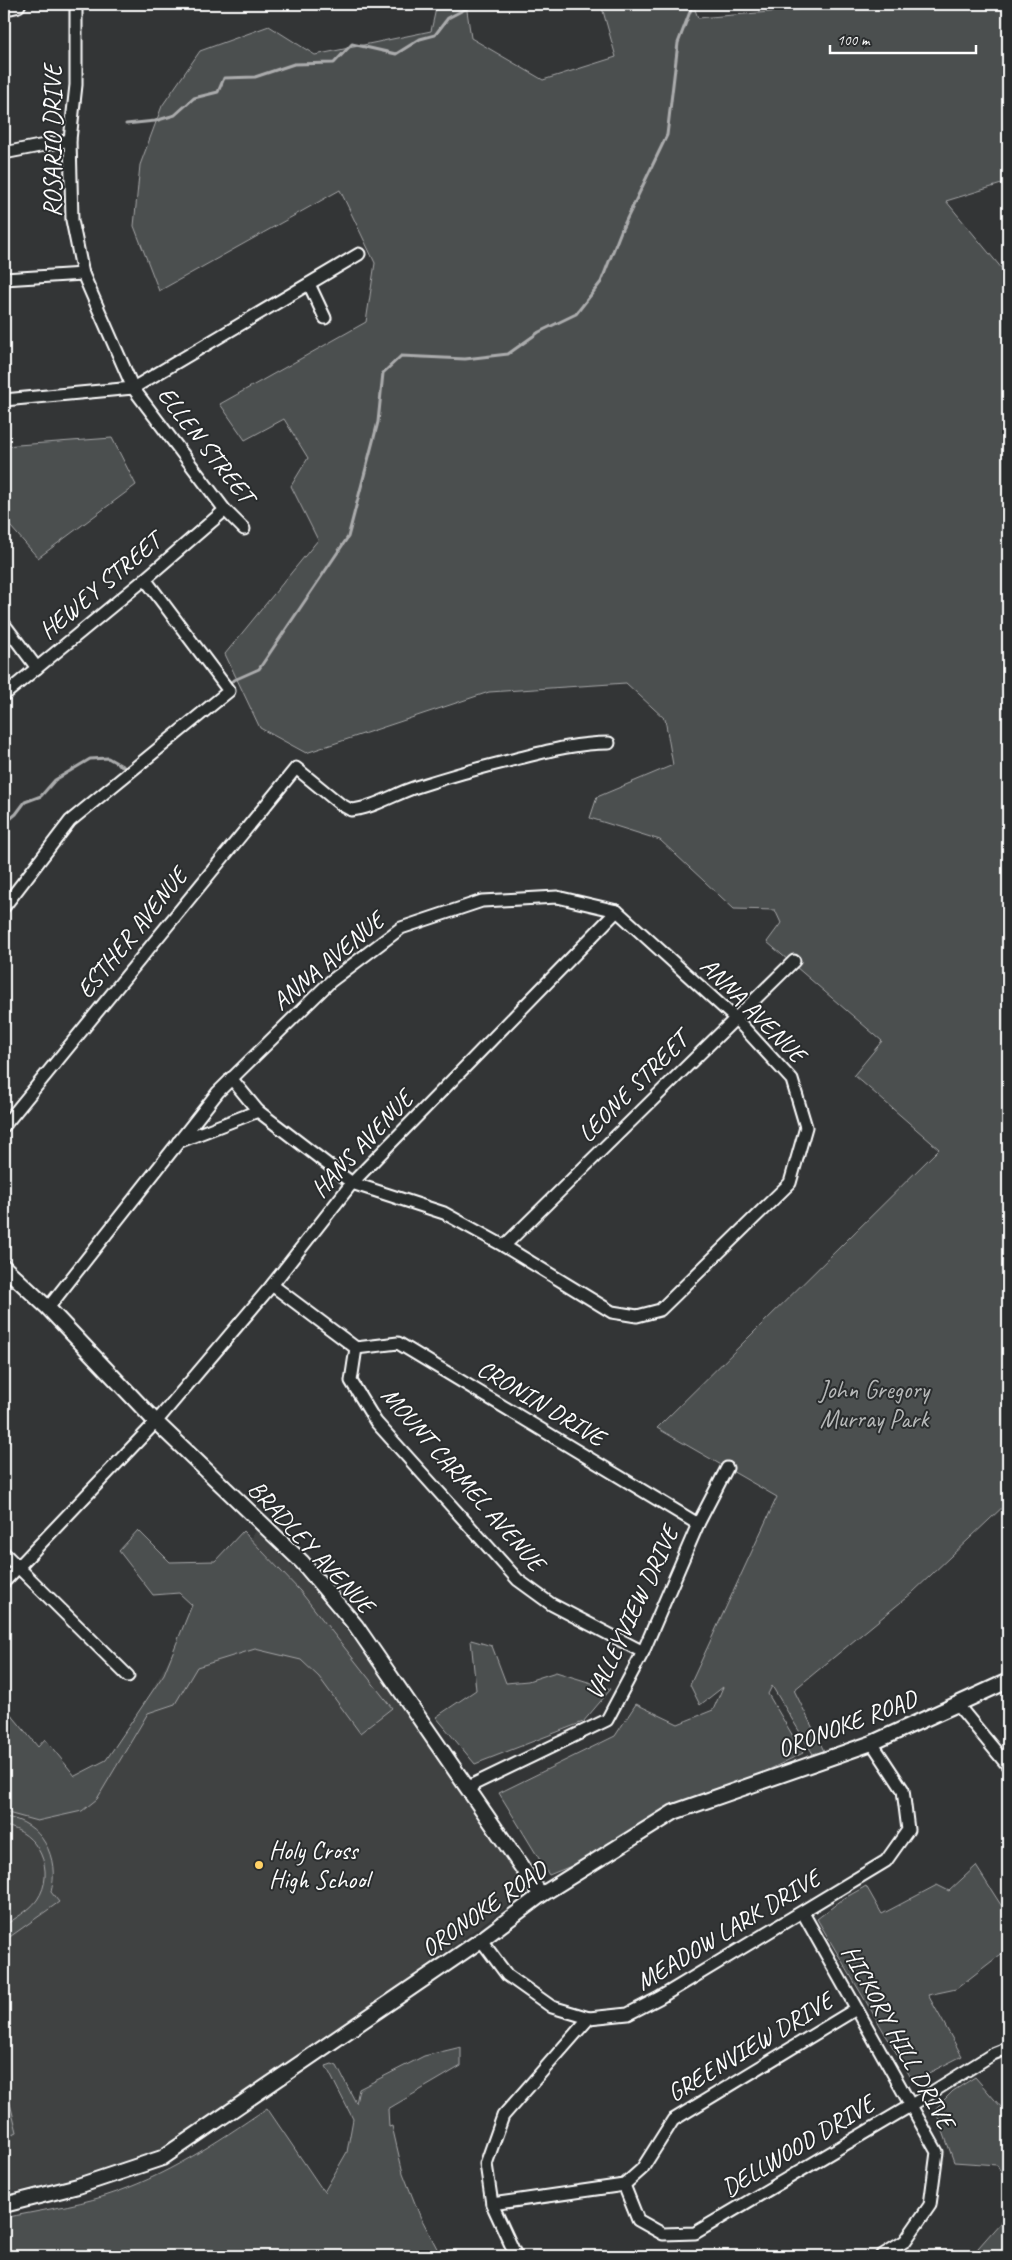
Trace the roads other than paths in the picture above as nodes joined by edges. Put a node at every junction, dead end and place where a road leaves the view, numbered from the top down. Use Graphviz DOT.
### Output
graph roads {
  1 [pos="17,4"];
  2 [pos="76,4"];
  3 [pos="4,7"];
  4 [pos="70,140"];
  5 [pos="4,153"];
  6 [pos="359,254"];
  7 [pos="83,274"];
  8 [pos="4,280"];
  9 [pos="309,284"];
  10 [pos="325,318"];
  11 [pos="133,388"];
  12 [pos="4,400"];
  13 [pos="225,510"];
  14 [pos="244,528"];
  15 [pos="145,579"];
  16 [pos="4,624"];
  17 [pos="37,668"];
  18 [pos="4,695"];
  19 [pos="609,743"];
  20 [pos="4,907"];
  21 [pos="617,911"];
  22 [pos="794,961"];
  23 [pos="736,1019"];
  24 [pos="231,1078"];
  25 [pos="258,1111"];
  26 [pos="4,1126"];
  27 [pos="178,1142"];
  28 [pos="352,1183"];
  29 [pos="504,1246"];
  30 [pos="4,1267"];
  31 [pos="272,1285"];
  32 [pos="48,1308"];
  33 [pos="356,1348"];
  34 [pos="156,1422"];
  35 [pos="727,1468"];
  36 [pos="698,1524"];
  37 [pos="4,1553"];
  38 [pos="19,1567"];
  39 [pos="4,1582"];
  40 [pos="642,1652"];
  41 [pos="128,1676"];
  42 [pos="1008,1681"];
  43 [pos="957,1704"];
  44 [pos="872,1743"];
  45 [pos="1008,1766"];
  46 [pos="468,1787"];
  47 [pos="541,1895"];
  48 [pos="803,1913"];
  49 [pos="480,1940"];
  50 [pos="856,2009"];
  51 [pos="590,2018"];
  52 [pos="1008,2048"];
  53 [pos="910,2106"];
  54 [pos="624,2185"];
  55 [pos="492,2204"];
  56 [pos="4,2205"];
  57 [pos="516,2256"];
  58 [pos="881,2256"];
  1 -- 3 [label="main road"];
  2 -- 4 [label="street, ROSARIO DRIVE"];
  4 -- 5 [label="street"];
  4 -- 7 [label="street, ROSARIO DRIVE"];
  6 -- 9 [label="street"];
  7 -- 8 [label="street"];
  7 -- 11 [label="street, ROSARIO DRIVE"];
  9 -- 10 [label="street"];
  9 -- 11 [label="street"];
  11 -- 12 [label="street"];
  11 -- 13 [label="street, ELLEN STREET"];
  13 -- 14 [label="street, ELLEN STREET"];
  13 -- 15 [label="street, HEWEY STREET"];
  15 -- 17 [label="street, HEWEY STREET"];
  15 -- 20 [label="street"];
  16 -- 17 [label="street"];
  17 -- 18 [label="street, HEWEY STREET"];
  19 -- 26 [label="street, ESTHER AVENUE"];
  21 -- 23 [label="street, ANNA AVENUE"];
  21 -- 24 [label="street, ANNA AVENUE"];
  21 -- 28 [label="street, HANS AVENUE"];
  22 -- 23 [label="street, LEONE STREET"];
  23 -- 29 [label="street, LEONE STREET"];
  23 -- 29 [label="street, ANNA AVENUE"];
  24 -- 25 [label="street, ANNA AVENUE"];
  24 -- 27 [label="street, ANNA AVENUE"];
  25 -- 27 [label="street"];
  25 -- 28 [label="street, ANNA AVENUE"];
  27 -- 32 [label="street, ANNA AVENUE"];
  28 -- 29 [label="street, ANNA AVENUE"];
  28 -- 31 [label="street, HANS AVENUE"];
  30 -- 32 [label="street, BRADLEY AVENUE"];
  31 -- 33 [label="street"];
  31 -- 34 [label="street, HANS AVENUE"];
  32 -- 34 [label="street, BRADLEY AVENUE"];
  33 -- 36 [label="street, CRONIN DRIVE"];
  33 -- 40 [label="street, MOUNT CARMEL AVENUE"];
  34 -- 38 [label="street, HANS AVENUE"];
  34 -- 46 [label="street, BRADLEY AVENUE"];
  35 -- 36 [label="street, VALLEYVIEW DRIVE"];
  36 -- 40 [label="street, VALLEYVIEW DRIVE"];
  37 -- 38 [label="street"];
  38 -- 39 [label="street, HANS AVENUE"];
  38 -- 41 [label="street"];
  40 -- 46 [label="street, VALLEYVIEW DRIVE"];
  42 -- 43 [label="street, ORONOKE ROAD"];
  43 -- 44 [label="street, ORONOKE ROAD"];
  43 -- 45 [label="street"];
  44 -- 47 [label="street, ORONOKE ROAD"];
  44 -- 48 [label="street, MEADOW LARK DRIVE"];
  46 -- 47 [label="street, BRADLEY AVENUE"];
  47 -- 49 [label="street, ORONOKE ROAD"];
  48 -- 50 [label="street, HICKORY HILL DRIVE"];
  48 -- 51 [label="street, MEADOW LARK DRIVE"];
  49 -- 51 [label="street, MEADOW LARK DRIVE"];
  49 -- 56 [label="street, ORONOKE ROAD"];
  50 -- 53 [label="street, HICKORY HILL DRIVE"];
  50 -- 54 [label="street, GREENVIEW DRIVE"];
  51 -- 55 [label="street"];
  52 -- 53 [label="street, DELLWOOD DRIVE"];
  53 -- 54 [label="street, DELLWOOD DRIVE"];
  53 -- 58 [label="street, HICKORY HILL DRIVE"];
  54 -- 55 [label="street"];
  55 -- 57 [label="street"];
}
